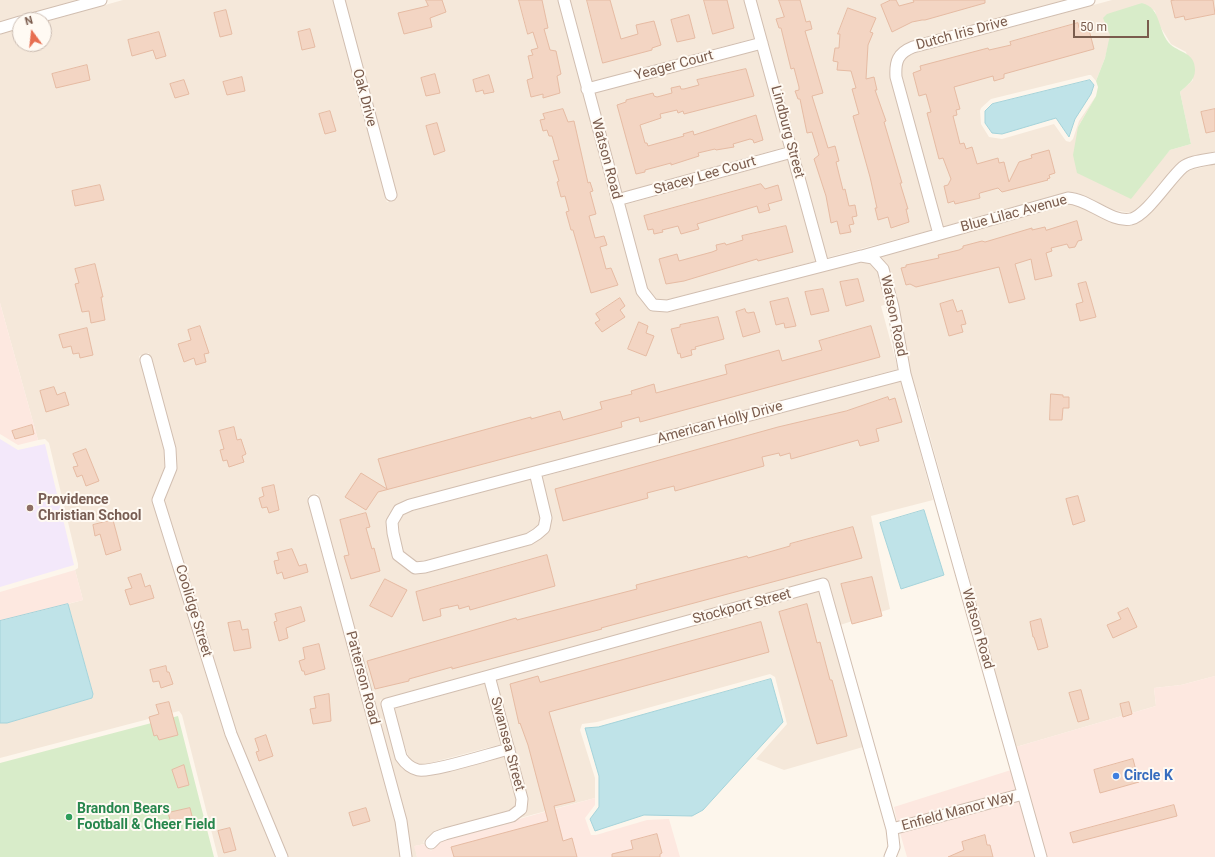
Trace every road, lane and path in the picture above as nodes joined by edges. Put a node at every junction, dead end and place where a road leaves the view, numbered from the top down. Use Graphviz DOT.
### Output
graph roads {
  1 [pos="101,0"];
  2 [pos="339,0"];
  3 [pos="564,0"];
  4 [pos="750,0"];
  5 [pos="1089,0"];
  6 [pos="52,13"];
  7 [pos="12,24"];
  8 [pos="0,28"];
  9 [pos="762,42"];
  10 [pos="587,89"];
  11 [pos="792,152"];
  12 [pos="1215,158"];
  13 [pos="391,195"];
  14 [pos="617,200"];
  15 [pos="938,234"];
  16 [pos="861,256"];
  17 [pos="823,265"];
  18 [pos="146,360"];
  19 [pos="905,374"];
  20 [pos="535,472"];
  21 [pos="314,501"];
  22 [pos="489,676"];
  23 [pos="509,749"];
  24 [pos="1023,794"];
  25 [pos="892,830"];
  26 [pos="431,843"];
  27 [pos="282,857"];
  28 [pos="406,857"];
  29 [pos="890,857"];
  30 [pos="1041,857"];
  1 -- 6 [label="street"];
  2 -- 13 [label="street, Oak Drive"];
  3 -- 10 [label="street, Watson Road"];
  4 -- 9 [label="street, Lindburg Street"];
  5 -- 15 [label="street, Dutch Iris Drive"];
  7 -- 8 [label="street"];
  9 -- 10 [label="street, Yeager Court"];
  9 -- 11 [label="street, Lindburg Street"];
  10 -- 14 [label="street, Watson Road"];
  11 -- 14 [label="street, Stacey Lee Court"];
  11 -- 17 [label="street, Lindburg Street"];
  12 -- 15 [label="street, Blue Lilac Avenue"];
  14 -- 17 [label="street, Watson Road"];
  15 -- 16 [label="street, Blue Lilac Avenue"];
  16 -- 17 [label="street, Watson Road"];
  16 -- 19 [label="street, Watson Road"];
  18 -- 27 [label="street, Coolidge Street"];
  19 -- 20 [label="street, American Holly Drive"];
  19 -- 24 [label="street, Watson Road"];
  20 -- 20 [label="street, American Holly Drive"];
  21 -- 28 [label="street, Patterson Road"];
  22 -- 23 [label="street, Swansea Street"];
  22 -- 23 [label="street, Stockport Street"];
  22 -- 25 [label="street, Stockport Street"];
  23 -- 26 [label="street, Swansea Street"];
  24 -- 25 [label="street, Enfield Manor Way"];
  24 -- 30 [label="street, Watson Road"];
  25 -- 29 [label="street, Stockport Street"];
}
